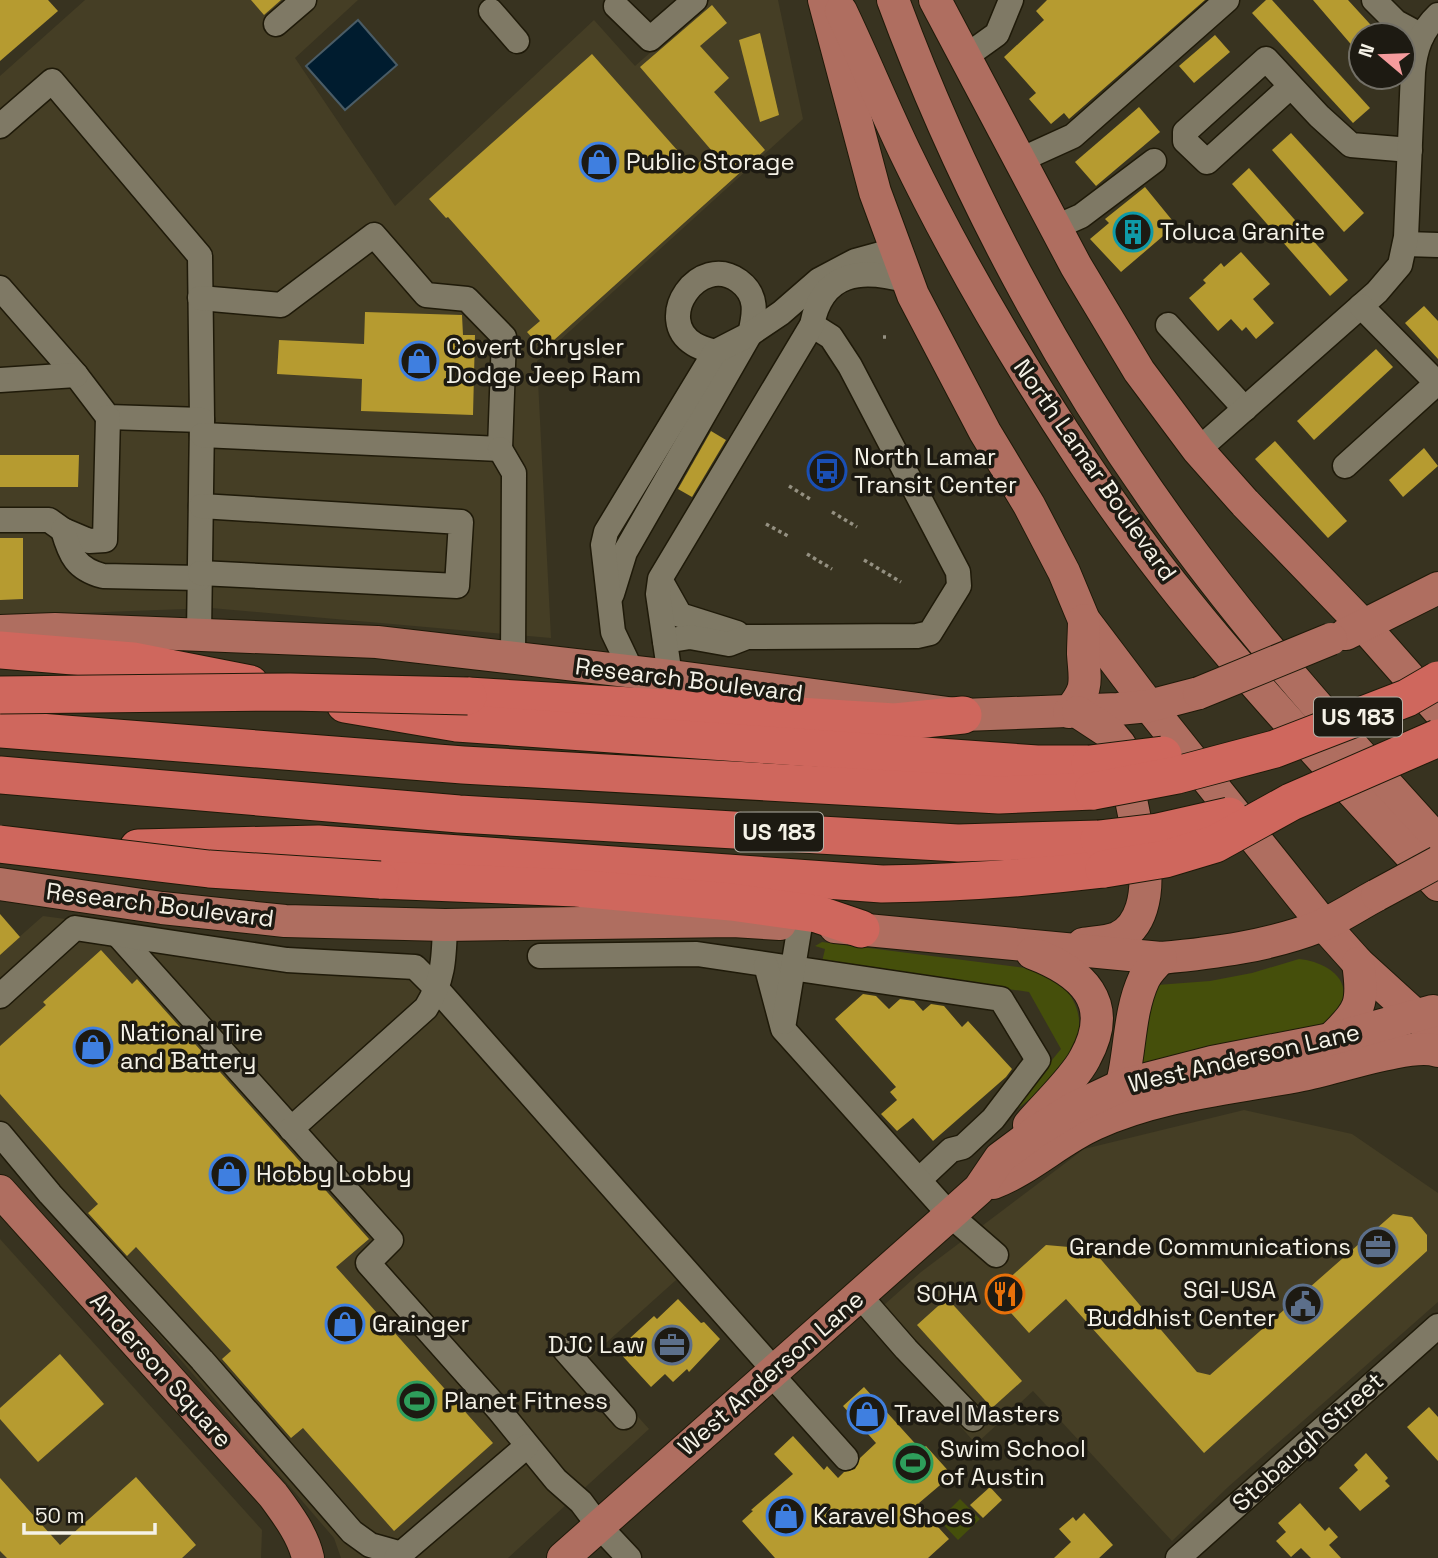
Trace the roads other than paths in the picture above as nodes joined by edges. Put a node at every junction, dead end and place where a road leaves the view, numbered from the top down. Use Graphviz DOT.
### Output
graph roads {
  1 [pos="304,0"];
  2 [pos="695,0"];
  3 [pos="824,0"];
  4 [pos="836,0"];
  5 [pos="893,0"];
  6 [pos="935,0"];
  7 [pos="1011,0"];
  8 [pos="1227,0"];
  9 [pos="1374,0"];
  10 [pos="492,4"];
  11 [pos="616,6"];
  12 [pos="1438,15"];
  13 [pos="276,24"];
  14 [pos="1422,36"];
  15 [pos="517,41"];
  16 [pos="965,57"];
  17 [pos="1291,86"];
  18 [pos="0,125"];
  19 [pos="1410,150"];
  20 [pos="1020,160"];
  21 [pos="1154,161"];
  22 [pos="1056,228"];
  23 [pos="1405,244"];
  24 [pos="1438,245"];
  25 [pos="895,250"];
  26 [pos="908,281"];
  27 [pos="0,288"];
  28 [pos="200,298"];
  29 [pos="1361,306"];
  30 [pos="812,325"];
  31 [pos="1168,325"];
  32 [pos="750,334"];
  33 [pos="715,352"];
  34 [pos="76,375"];
  35 [pos="0,380"];
  36 [pos="1245,409"];
  37 [pos="108,417"];
  38 [pos="202,428"];
  39 [pos="500,449"];
  40 [pos="1198,450"];
  41 [pos="1345,466"];
  42 [pos="201,506"];
  43 [pos="0,520"];
  44 [pos="63,530"];
  45 [pos="200,576"];
  46 [pos="660,579"];
  47 [pos="1438,588"];
  48 [pos="610,601"];
  49 [pos="1084,620"];
  50 [pos="1364,626"];
  51 [pos="0,631"];
  52 [pos="199,635"];
  53 [pos="747,638"];
  54 [pos="665,641"];
  55 [pos="0,650"];
  56 [pos="513,658"];
  57 [pos="632,671"];
  58 [pos="670,676"];
  59 [pos="1438,680"];
  60 [pos="0,695"];
  61 [pos="1149,706"];
  62 [pos="1438,710"];
  63 [pos="1074,712"];
  64 [pos="962,715"];
  65 [pos="0,729"];
  66 [pos="1438,738"];
  67 [pos="0,775"];
  68 [pos="1091,777"];
  69 [pos="1438,841"];
  70 [pos="0,844"];
  71 [pos="0,850"];
  72 [pos="1101,854"];
  73 [pos="1438,862"];
  74 [pos="0,884"];
  75 [pos="1438,885"];
  76 [pos="285,921"];
  77 [pos="1323,924"];
  78 [pos="445,925"];
  79 [pos="800,925"];
  80 [pos="861,929"];
  81 [pos="118,935"];
  82 [pos="1008,944"];
  83 [pos="1062,948"];
  84 [pos="540,956"];
  85 [pos="1161,958"];
  86 [pos="286,960"];
  87 [pos="1358,962"];
  88 [pos="766,965"];
  89 [pos="794,967"];
  90 [pos="437,989"];
  91 [pos="0,996"];
  92 [pos="1431,1020"];
  93 [pos="783,1030"];
  94 [pos="1331,1039"];
  95 [pos="1438,1051"];
  96 [pos="1123,1085"];
  97 [pos="1096,1123"];
  98 [pos="291,1129"];
  99 [pos="0,1134"];
  100 [pos="1000,1158"];
  101 [pos="919,1181"];
  102 [pos="979,1189"];
  103 [pos="0,1191"];
  104 [pos="950,1215"];
  105 [pos="996,1255"];
  106 [pos="859,1295"];
  107 [pos="1438,1326"];
  108 [pos="565,1350"];
  109 [pos="773,1373"];
  110 [pos="226,1387"];
  111 [pos="199,1412"];
  112 [pos="624,1417"];
  113 [pos="972,1419"];
  114 [pos="527,1446"];
  115 [pos="846,1458"];
  116 [pos="599,1525"];
  117 [pos="399,1556"];
  118 [pos="307,1558"];
  119 [pos="563,1558"];
  120 [pos="629,1558"];
  121 [pos="1178,1558"];
  1 -- 13 [label="street"];
  2 -- 11 [label="street"];
  3 -- 25 [label="main road"];
  4 -- 75 [label="main road, North Lamar Boulevard"];
  5 -- 69 [label="main road, North Lamar Boulevard"];
  6 -- 16 [label="main road"];
  7 -- 16 [label="street"];
  8 -- 20 [label="street"];
  9 -- 14 [label="street"];
  10 -- 15 [label="street"];
  12 -- 14 [label="street"];
  14 -- 19 [label="street"];
  16 -- 20 [label="main road"];
  17 -- 19 [label="street"];
  18 -- 28 [label="street"];
  19 -- 23 [label="street"];
  20 -- 22 [label="main road"];
  21 -- 22 [label="street"];
  22 -- 40 [label="main road"];
  23 -- 24 [label="street"];
  23 -- 29 [label="street"];
  25 -- 26 [label="main road"];
  25 -- 32 [label="street"];
  26 -- 30 [label="street"];
  26 -- 49 [label="main road"];
  27 -- 34 [label="street"];
  28 -- 38 [label="street"];
  28 -- 39 [label="street"];
  29 -- 36 [label="street"];
  29 -- 41 [label="street"];
  30 -- 46 [label="street"];
  30 -- 53 [label="street"];
  31 -- 36 [label="street"];
  32 -- 33 [label="street"];
  32 -- 33 [label="street"];
  32 -- 48 [label="street"];
  33 -- 48 [label="street"];
  34 -- 35 [label="street"];
  34 -- 37 [label="street"];
  36 -- 40 [label="street"];
  37 -- 38 [label="street"];
  37 -- 44 [label="street"];
  38 -- 39 [label="street"];
  38 -- 42 [label="street"];
  39 -- 56 [label="street"];
  40 -- 50 [label="main road"];
  42 -- 45 [label="street"];
  42 -- 45 [label="street"];
  43 -- 44 [label="street"];
  44 -- 45 [label="street"];
  45 -- 52 [label="street"];
  46 -- 53 [label="street"];
  46 -- 54 [label="street"];
  47 -- 50 [label="main road"];
  48 -- 57 [label="street"];
  49 -- 61 [label="main road"];
  49 -- 63 [label="main road"];
  50 -- 61 [label="main road, Research Boulevard, bridge"];
  50 -- 62 [label="main road"];
  51 -- 52 [label="main road, Research Boulevard"];
  52 -- 56 [label="main road, Research Boulevard"];
  53 -- 54 [label="street"];
  54 -- 58 [label="street"];
  55 -- 68 [label="highway"];
  56 -- 57 [label="main road, Research Boulevard"];
  57 -- 58 [label="main road, Research Boulevard"];
  58 -- 64 [label="main road, Research Boulevard"];
  59 -- 68 [label="highway, US 183, bridge"];
  60 -- 64 [label="highway, bridge"];
  61 -- 63 [label="main road, Research Boulevard"];
  61 -- 77 [label="main road"];
  63 -- 64 [label="main road, Research Boulevard"];
  63 -- 83 [label="main road"];
  65 -- 68 [label="highway, US 183"];
  66 -- 72 [label="highway, US 183, bridge"];
  67 -- 72 [label="highway, US 183"];
  70 -- 80 [label="highway, bridge"];
  71 -- 72 [label="highway"];
  73 -- 77 [label="main road, bridge"];
  74 -- 76 [label="main road, Research Boulevard"];
  76 -- 78 [label="main road, Research Boulevard"];
  76 -- 86 [label="street"];
  77 -- 85 [label="main road, Research Boulevard"];
  77 -- 87 [label="main road"];
  78 -- 79 [label="main road, Research Boulevard"];
  78 -- 90 [label="street"];
  79 -- 80 [label="main road, Research Boulevard"];
  79 -- 89 [label="street"];
  80 -- 82 [label="main road, Research Boulevard"];
  81 -- 86 [label="street"];
  81 -- 91 [label="street"];
  81 -- 98 [label="street"];
  82 -- 83 [label="main road, Research Boulevard"];
  82 -- 100 [label="main road"];
  83 -- 85 [label="main road, Research Boulevard"];
  84 -- 88 [label="street"];
  85 -- 96 [label="main road"];
  86 -- 90 [label="street"];
  87 -- 92 [label="main road"];
  87 -- 94 [label="main road"];
  88 -- 89 [label="street"];
  88 -- 93 [label="street"];
  89 -- 93 [label="street"];
  89 -- 101 [label="street"];
  90 -- 98 [label="street"];
  90 -- 109 [label="street"];
  92 -- 94 [label="main road, West Anderson Lane"];
  93 -- 101 [label="street"];
  94 -- 96 [label="main road, West Anderson Lane"];
  95 -- 97 [label="main road"];
  96 -- 97 [label="main road"];
  96 -- 100 [label="main road, West Anderson Lane"];
  97 -- 102 [label="main road, West Anderson Lane"];
  98 -- 114 [label="street"];
  99 -- 110 [label="street"];
  100 -- 102 [label="main road, West Anderson Lane"];
  101 -- 104 [label="street"];
  102 -- 104 [label="main road, West Anderson Lane"];
  103 -- 111 [label="main road, Anderson Square"];
  104 -- 105 [label="street"];
  104 -- 106 [label="main road, West Anderson Lane"];
  106 -- 109 [label="main road, West Anderson Lane"];
  106 -- 113 [label="street"];
  107 -- 121 [label="street, Stobaugh Street"];
  108 -- 112 [label="street"];
  109 -- 115 [label="street"];
  109 -- 116 [label="main road, West Anderson Lane"];
  110 -- 111 [label="street"];
  110 -- 117 [label="street"];
  111 -- 118 [label="main road, Anderson Square"];
  114 -- 116 [label="street"];
  114 -- 117 [label="street"];
  116 -- 119 [label="main road, West Anderson Lane"];
  116 -- 120 [label="street"];
}
